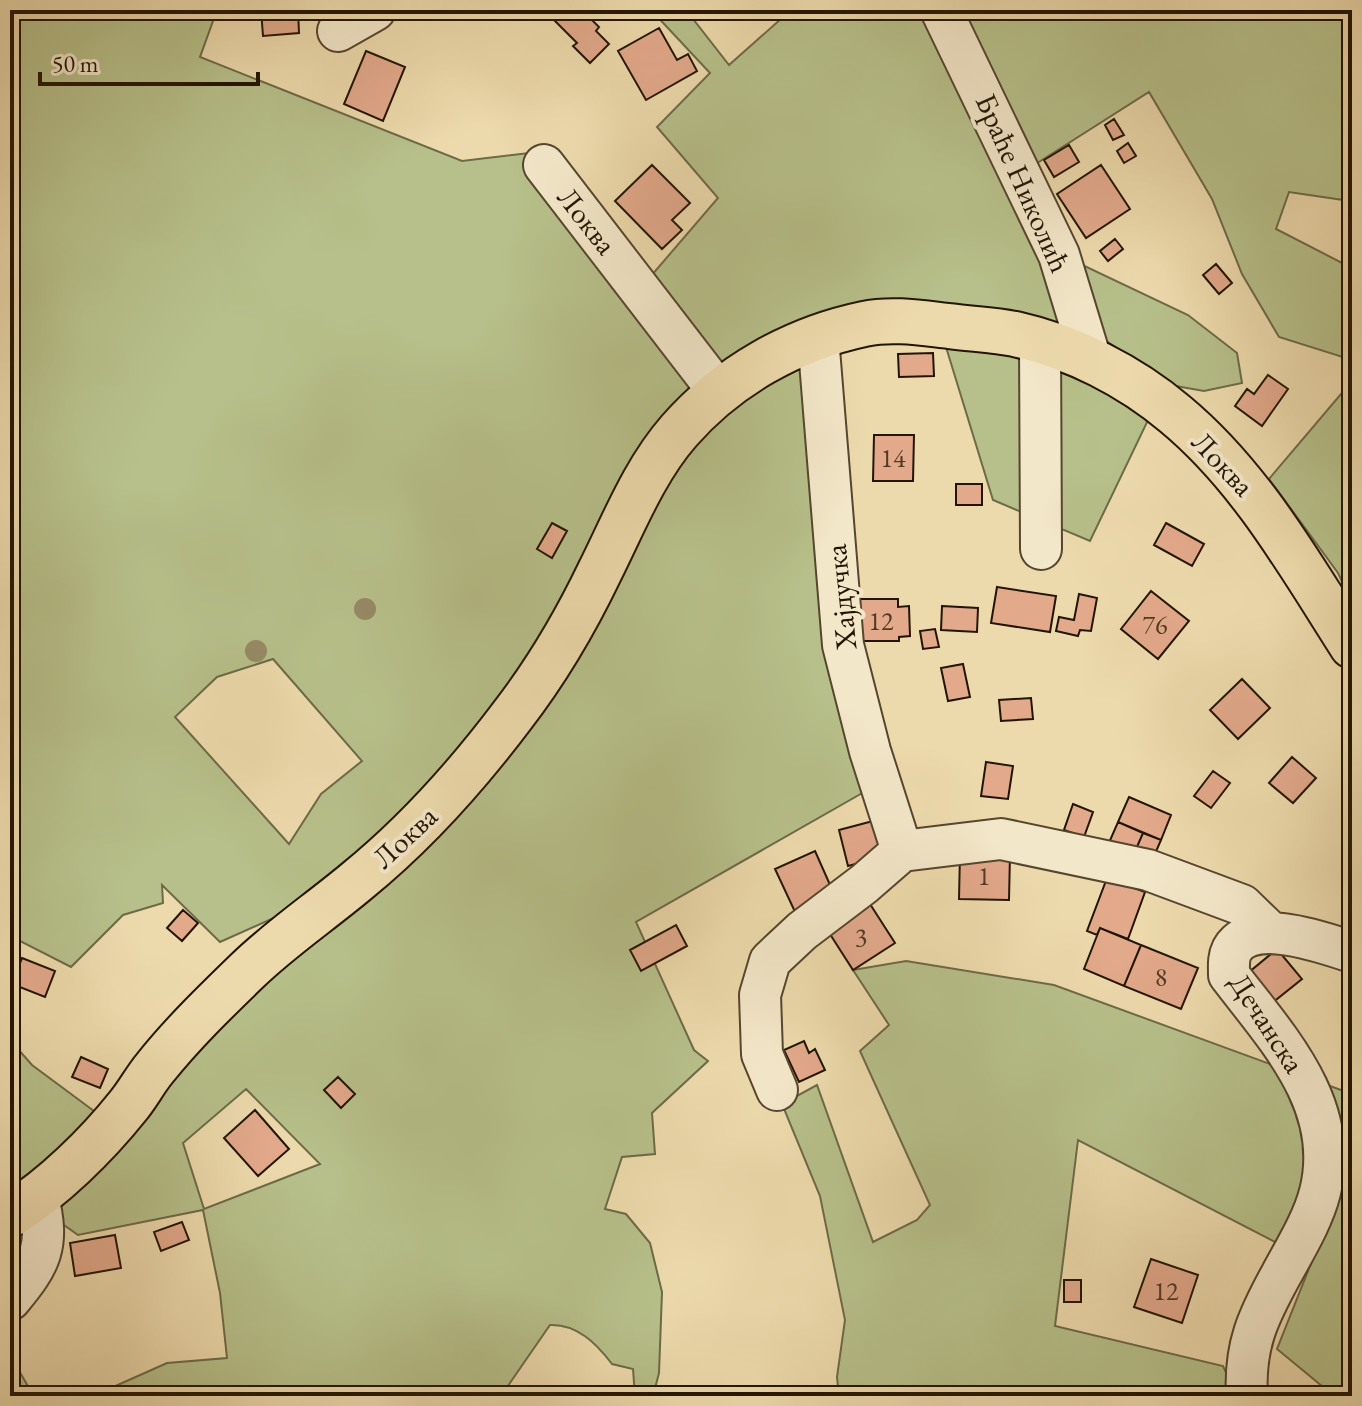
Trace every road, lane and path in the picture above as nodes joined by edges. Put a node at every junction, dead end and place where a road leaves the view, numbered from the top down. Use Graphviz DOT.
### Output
graph roads {
  1 [pos="375,10"];
  2 [pos="941,10"];
  3 [pos="338,31"];
  4 [pos="544,165"];
  5 [pos="818,337"];
  6 [pos="1040,342"];
  7 [pos="1091,360"];
  8 [pos="718,391"];
  9 [pos="1041,549"];
  10 [pos="1352,646"];
  11 [pos="902,851"];
  12 [pos="1271,933"];
  13 [pos="1352,952"];
  14 [pos="777,1090"];
  15 [pos="24,1206"];
  16 [pos="10,1300"];
  17 [pos="1247,1396"];
  1 -- 3 [label="street"];
  2 -- 7 [label="street, Браће Николић"];
  4 -- 8 [label="street, Локва"];
  5 -- 6 [label="main road, Локва"];
  5 -- 8 [label="main road, Локва"];
  5 -- 11 [label="street, Хајдучка"];
  6 -- 7 [label="main road, Локва"];
  6 -- 9 [label="street"];
  7 -- 10 [label="main road, Локва"];
  8 -- 15 [label="main road, Локва"];
  11 -- 12 [label="street"];
  11 -- 14 [label="street"];
  12 -- 13 [label="street, Дечанска"];
  12 -- 17 [label="street, Дечанска"];
  15 -- 16 [label="street"];
}
